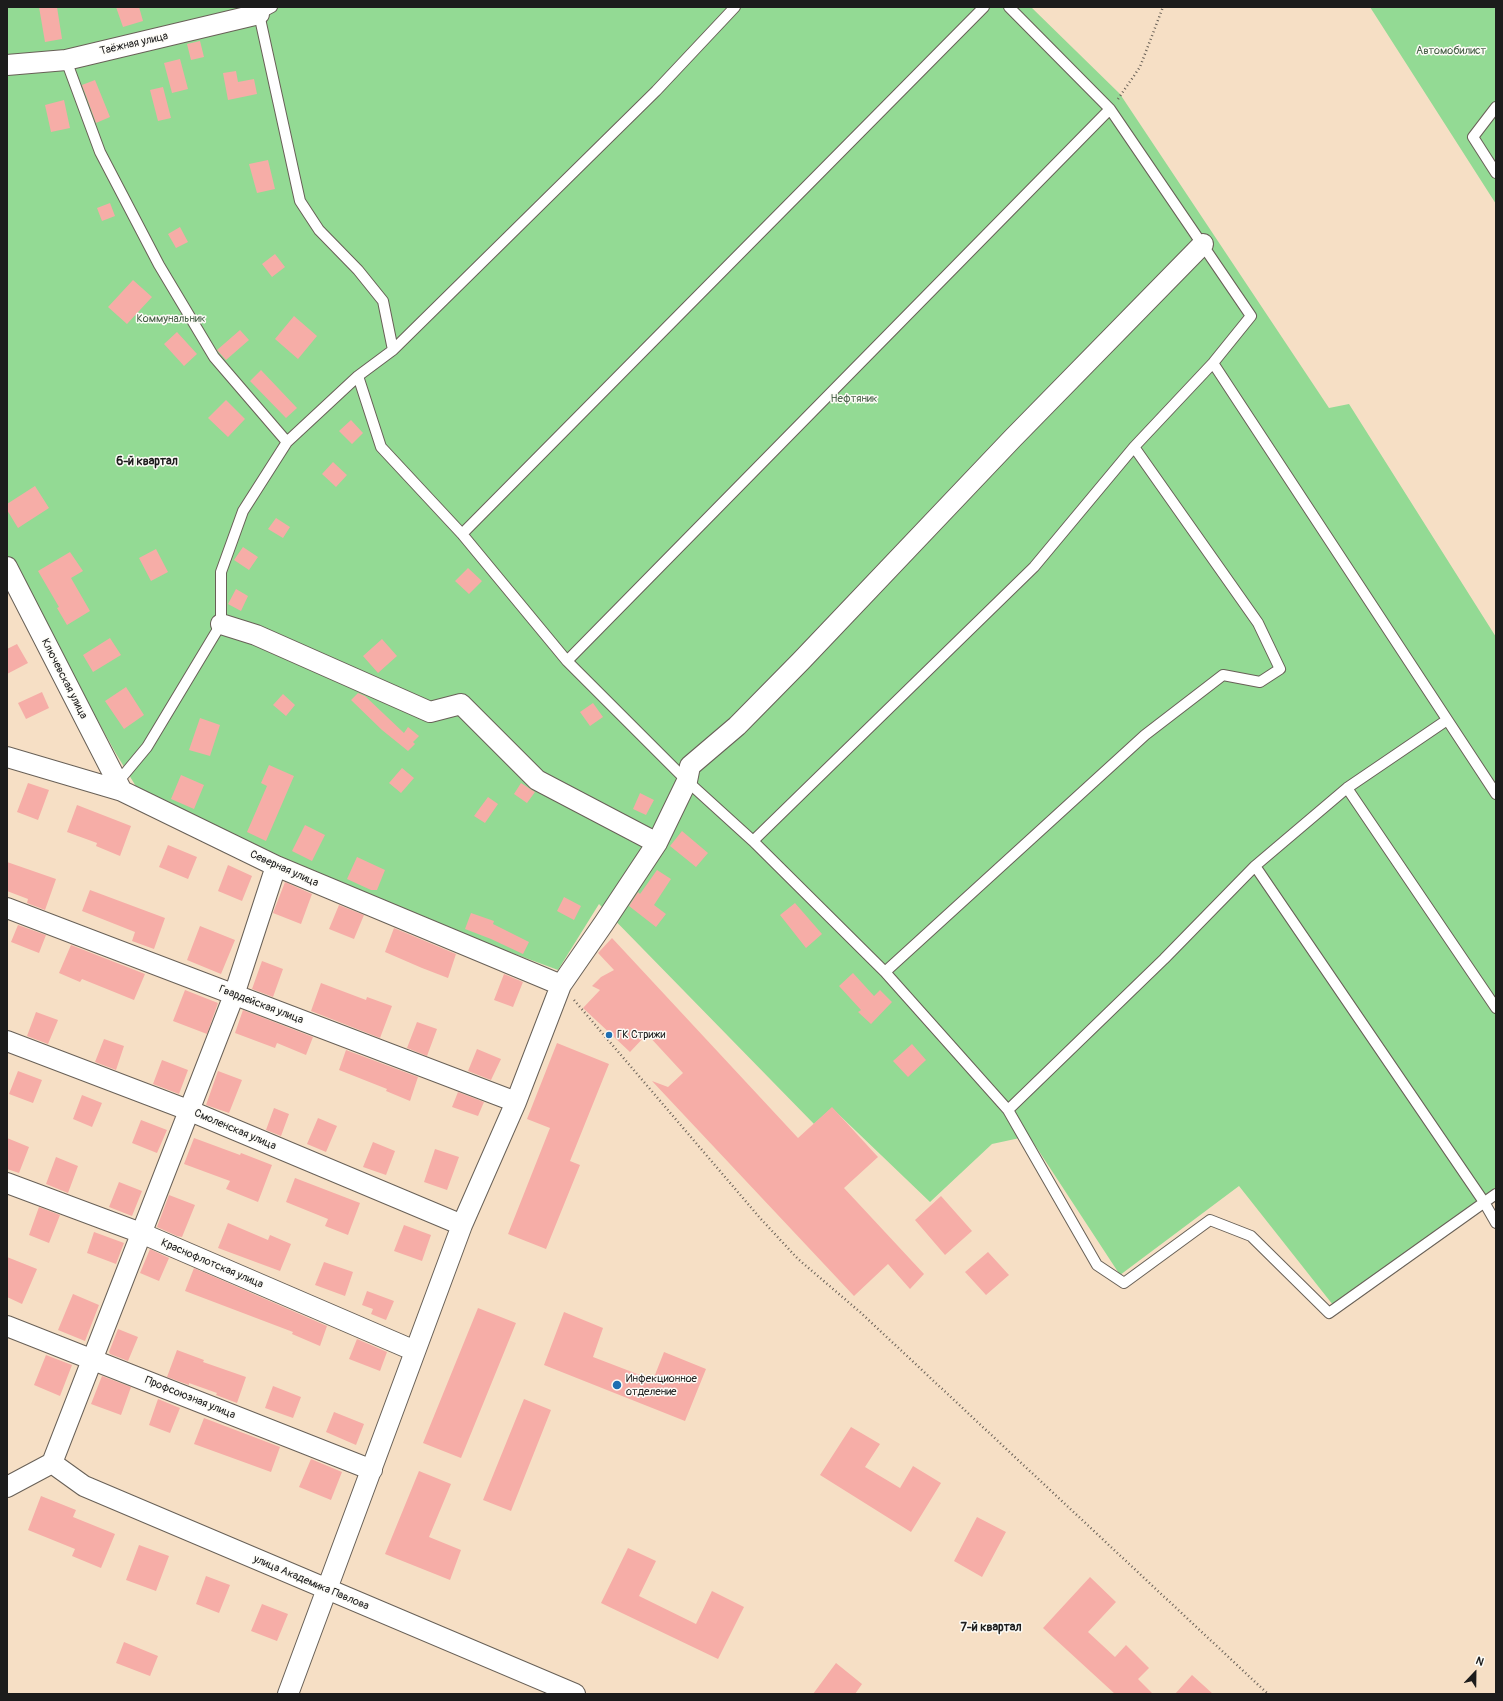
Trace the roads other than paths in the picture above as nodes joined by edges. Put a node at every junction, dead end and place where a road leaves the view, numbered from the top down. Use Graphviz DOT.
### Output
graph roads {
  1 [pos="735,7"];
  2 [pos="984,7"];
  3 [pos="1009,7"];
  4 [pos="266,10"];
  5 [pos="66,60"];
  6 [pos="7,65"];
  7 [pos="1496,108"];
  8 [pos="1110,109"];
  9 [pos="1496,173"];
  10 [pos="1202,244"];
  11 [pos="393,350"];
  12 [pos="1213,363"];
  13 [pos="358,376"];
  14 [pos="287,442"];
  15 [pos="1134,447"];
  16 [pos="462,534"];
  17 [pos="7,567"];
  18 [pos="221,624"];
  19 [pos="567,661"];
  20 [pos="1447,720"];
  21 [pos="7,757"];
  22 [pos="687,781"];
  23 [pos="119,787"];
  24 [pos="1347,788"];
  25 [pos="1496,794"];
  26 [pos="753,841"];
  27 [pos="657,843"];
  28 [pos="276,866"];
  29 [pos="1255,866"];
  30 [pos="7,908"];
  31 [pos="885,972"];
  32 [pos="561,985"];
  33 [pos="234,995"];
  34 [pos="1496,1008"];
  35 [pos="7,1041"];
  36 [pos="516,1102"];
  37 [pos="188,1110"];
  38 [pos="1008,1110"];
  39 [pos="7,1183"];
  40 [pos="1496,1194"];
  41 [pos="1484,1202"];
  42 [pos="1496,1223"];
  43 [pos="462,1225"];
  44 [pos="141,1233"];
  45 [pos="7,1326"];
  46 [pos="415,1351"];
  47 [pos="92,1359"];
  48 [pos="52,1463"];
  49 [pos="372,1470"];
  50 [pos="7,1487"];
  51 [pos="327,1590"];
  52 [pos="288,1694"];
  53 [pos="574,1694"];
  1 -- 11 [label="lane"];
  2 -- 16 [label="lane"];
  3 -- 8 [label="lane"];
  4 -- 5 [label="street, Таёжная улица"];
  4 -- 11 [label="lane"];
  5 -- 6 [label="street, Таёжная улица"];
  5 -- 14 [label="lane"];
  7 -- 9 [label="lane"];
  8 -- 10 [label="lane"];
  8 -- 19 [label="lane"];
  10 -- 12 [label="lane"];
  10 -- 22 [label="street"];
  11 -- 13 [label="lane"];
  12 -- 15 [label="lane"];
  12 -- 20 [label="lane"];
  13 -- 14 [label="lane"];
  13 -- 16 [label="lane"];
  14 -- 18 [label="lane"];
  15 -- 26 [label="lane"];
  15 -- 31 [label="lane"];
  16 -- 19 [label="lane"];
  17 -- 23 [label="street, Ключевская улица"];
  18 -- 23 [label="lane"];
  18 -- 27 [label="street"];
  19 -- 22 [label="lane"];
  20 -- 24 [label="lane"];
  20 -- 25 [label="lane"];
  21 -- 23 [label="street, Северная улица"];
  22 -- 26 [label="lane"];
  22 -- 27 [label="street"];
  23 -- 28 [label="street, Северная улица"];
  24 -- 29 [label="lane"];
  24 -- 34 [label="lane"];
  26 -- 31 [label="lane"];
  27 -- 32 [label="street"];
  28 -- 32 [label="street, Северная улица"];
  28 -- 33 [label="street"];
  29 -- 38 [label="lane"];
  29 -- 41 [label="lane"];
  30 -- 33 [label="street, Гвардейская улица"];
  31 -- 38 [label="lane"];
  32 -- 36 [label="street"];
  33 -- 36 [label="street, Гвардейская улица"];
  33 -- 37 [label="street"];
  35 -- 37 [label="street, Смоленская улица"];
  36 -- 43 [label="street"];
  37 -- 43 [label="street, Смоленская улица"];
  37 -- 44 [label="street"];
  38 -- 41 [label="lane"];
  39 -- 44 [label="street, Краснофлотская улица"];
  40 -- 41 [label="lane"];
  41 -- 42 [label="lane"];
  43 -- 46 [label="street"];
  44 -- 46 [label="street, Краснофлотская улица"];
  44 -- 47 [label="street"];
  45 -- 47 [label="street, Профсоюзная улица"];
  46 -- 49 [label="street"];
  47 -- 48 [label="street"];
  47 -- 49 [label="street, Профсоюзная улица"];
  48 -- 50 [label="street"];
  48 -- 51 [label="street, улица Академика Павлова"];
  49 -- 51 [label="street"];
  51 -- 52 [label="street"];
  51 -- 53 [label="street, улица Академика Павлова"];
}
